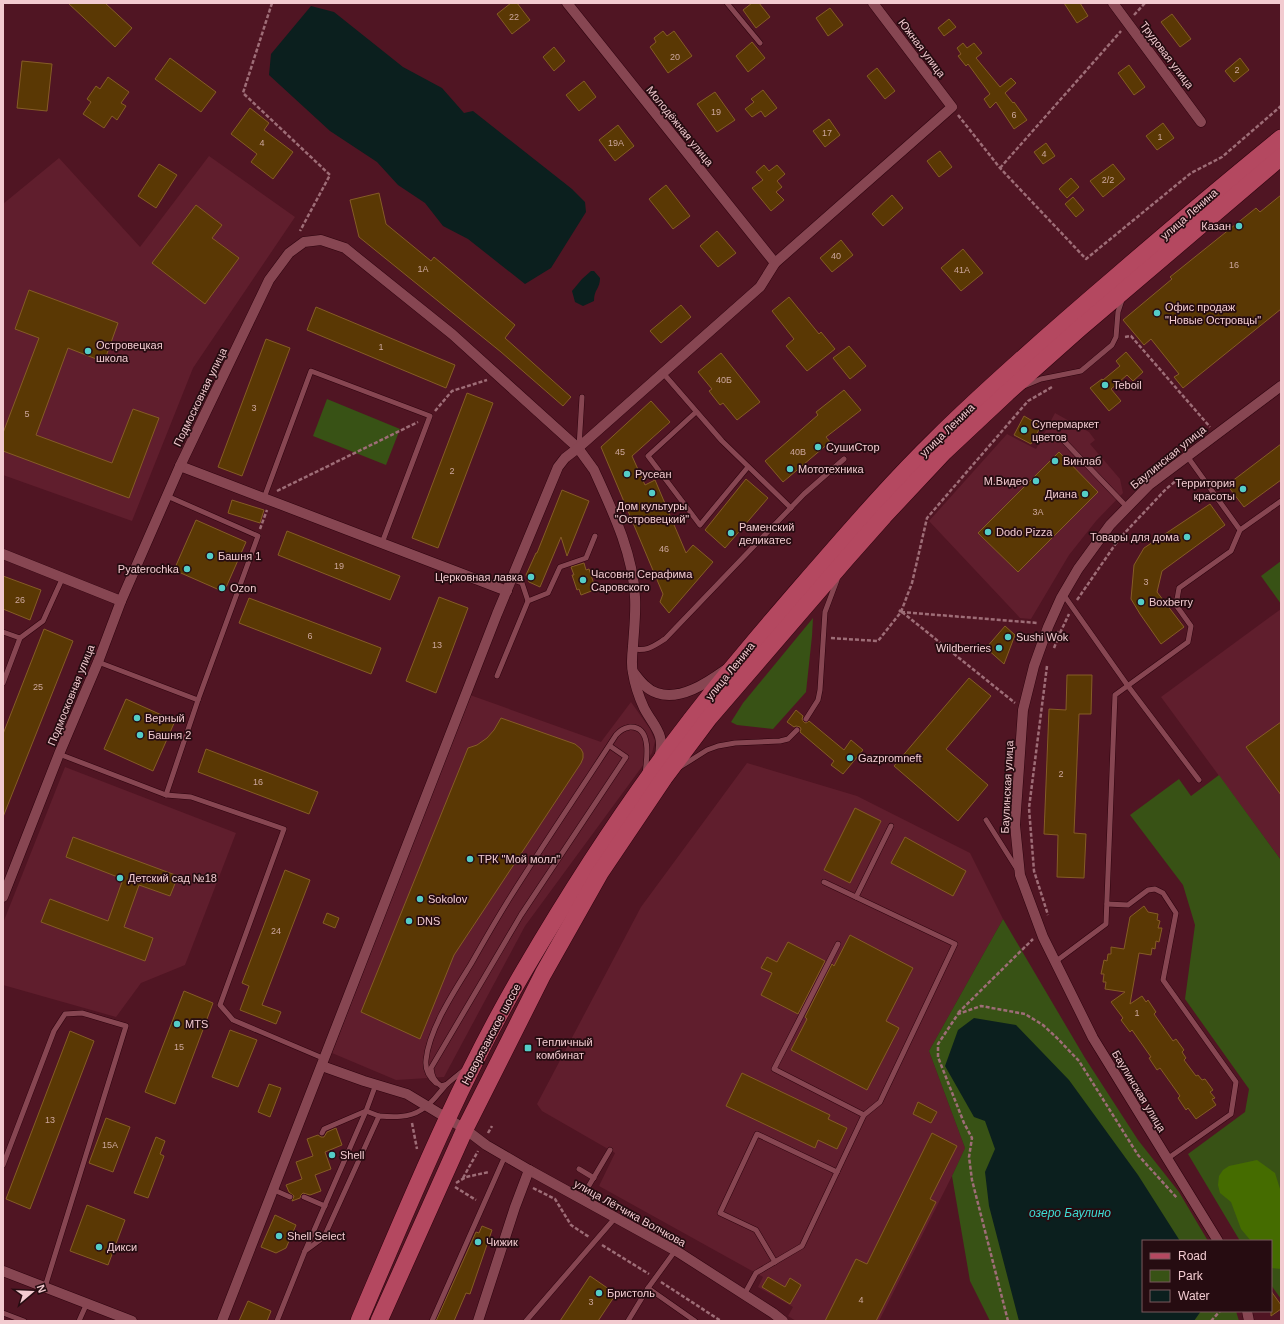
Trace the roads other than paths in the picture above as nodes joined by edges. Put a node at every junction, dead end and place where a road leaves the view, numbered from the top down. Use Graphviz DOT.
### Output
graph roads {
  1 [pos="567,3"];
  2 [pos="727,3"];
  3 [pos="873,3"];
  4 [pos="1113,3"];
  5 [pos="760,43"];
  6 [pos="1201,122"];
  7 [pos="1281,138"];
  8 [pos="1281,157"];
  9 [pos="775,263"];
  10 [pos="1128,286"];
  11 [pos="663,374"];
  12 [pos="1281,386"];
  13 [pos="1007,393"];
  14 [pos="582,397"];
  15 [pos="696,412"];
  16 [pos="1062,439"];
  17 [pos="578,448"];
  18 [pos="1187,456"];
  19 [pos="844,459"];
  20 [pos="180,466"];
  21 [pos="748,466"];
  22 [pos="167,496"];
  23 [pos="264,498"];
  24 [pos="1281,501"];
  25 [pos="1127,507"];
  26 [pos="791,508"];
  27 [pos="1240,530"];
  28 [pos="595,536"];
  29 [pos="382,543"];
  30 [pos="3,554"];
  31 [pos="846,559"];
  32 [pos="63,577"];
  33 [pos="511,579"];
  34 [pos="507,591"];
  35 [pos="1063,594"];
  36 [pos="121,601"];
  37 [pos="528,601"];
  38 [pos="3,632"];
  39 [pos="20,638"];
  40 [pos="633,649"];
  41 [pos="741,657"];
  42 [pos="98,662"];
  43 [pos="632,672"];
  44 [pos="497,676"];
  45 [pos="3,683"];
  46 [pos="1128,686"];
  47 [pos="198,700"];
  48 [pos="806,719"];
  49 [pos="797,730"];
  50 [pos="610,746"];
  51 [pos="59,754"];
  52 [pos="660,771"];
  53 [pos="1199,780"];
  54 [pos="166,795"];
  55 [pos="636,796"];
  56 [pos="986,820"];
  57 [pos="891,826"];
  58 [pos="1020,875"];
  59 [pos="824,882"];
  60 [pos="3,897"];
  61 [pos="856,897"];
  62 [pos="1107,904"];
  63 [pos="838,944"];
  64 [pos="1055,962"];
  65 [pos="474,1061"];
  66 [pos="324,1062"];
  67 [pos="436,1083"];
  68 [pos="376,1084"];
  69 [pos="447,1084"];
  70 [pos="427,1106"];
  71 [pos="366,1111"];
  72 [pos="864,1115"];
  73 [pos="379,1116"];
  74 [pos="448,1118"];
  75 [pos="465,1129"];
  76 [pos="322,1133"];
  77 [pos="610,1150"];
  78 [pos="505,1156"];
  79 [pos="1167,1159"];
  80 [pos="3,1165"];
  81 [pos="579,1169"];
  82 [pos="529,1170"];
  83 [pos="837,1172"];
  84 [pos="594,1178"];
  85 [pos="274,1190"];
  86 [pos="290,1197"];
  87 [pos="304,1197"];
  88 [pos="581,1199"];
  89 [pos="325,1206"];
  90 [pos="615,1218"];
  91 [pos="1217,1240"];
  92 [pos="305,1251"];
  93 [pos="675,1251"];
  94 [pos="775,1262"];
  95 [pos="3,1271"];
  96 [pos="45,1287"];
  97 [pos="648,1288"];
  98 [pos="744,1295"];
  99 [pos="87,1303"];
  100 [pos="3,1312"];
  101 [pos="24,1321"];
  102 [pos="79,1321"];
  103 [pos="132,1321"];
  104 [pos="222,1321"];
  105 [pos="277,1321"];
  106 [pos="359,1321"];
  107 [pos="379,1321"];
  108 [pos="432,1321"];
  109 [pos="478,1321"];
  110 [pos="526,1321"];
  111 [pos="628,1321"];
  112 [pos="695,1321"];
  113 [pos="783,1321"];
  1 -- 9 [label="street, Молодёжная улица"];
  2 -- 5 [label="lane"];
  3 -- 9 [label="street, Южная улица"];
  4 -- 6 [label="street, Трудовая улица"];
  7 -- 41 [label="main road, улица Ленина"];
  8 -- 10 [label="main road, улица Ленина"];
  9 -- 11 [label="street"];
  10 -- 13 [label="main road, улица Ленина"];
  10 -- 13 [label="lane"];
  11 -- 15 [label="lane"];
  11 -- 17 [label="street"];
  12 -- 18 [label="street, Баулинская улица"];
  13 -- 31 [label="main road, улица Ленина"];
  14 -- 17 [label="lane"];
  15 -- 21 [label="lane"];
  15 -- 21 [label="lane"];
  16 -- 25 [label="lane"];
  17 -- 20 [label="street, Подмосковная улица"];
  17 -- 33 [label="street"];
  17 -- 40 [label="street, Подмосковная улица"];
  18 -- 25 [label="street, Баулинская улица"];
  18 -- 27 [label="lane"];
  19 -- 26 [label="lane"];
  20 -- 22 [label="street, Подмосковная улица"];
  20 -- 23 [label="street"];
  21 -- 26 [label="lane"];
  22 -- 36 [label="street, Подмосковная улица"];
  22 -- 47 [label="lane"];
  23 -- 29 [label="street"];
  23 -- 29 [label="lane"];
  24 -- 27 [label="lane"];
  25 -- 35 [label="street, Баулинская улица"];
  26 -- 40 [label="lane"];
  27 -- 46 [label="lane"];
  28 -- 37 [label="lane"];
  29 -- 34 [label="street"];
  30 -- 32 [label="street"];
  31 -- 48 [label="lane"];
  31 -- 52 [label="main road, улица Ленина"];
  32 -- 36 [label="street"];
  32 -- 39 [label="lane"];
  33 -- 34 [label="street"];
  33 -- 37 [label="lane"];
  34 -- 66 [label="street"];
  35 -- 46 [label="lane"];
  35 -- 58 [label="street, Баулинская улица"];
  36 -- 42 [label="street, Подмосковная улица"];
  37 -- 44 [label="lane"];
  38 -- 39 [label="lane"];
  39 -- 45 [label="lane"];
  40 -- 43 [label="street, Подмосковная улица"];
  41 -- 43 [label="street"];
  41 -- 52 [label="main road, улица Ленина"];
  42 -- 47 [label="lane"];
  42 -- 51 [label="street, Подмосковная улица"];
  43 -- 52 [label="street, Подмосковная улица"];
  46 -- 53 [label="lane"];
  46 -- 62 [label="lane"];
  47 -- 54 [label="lane"];
  49 -- 52 [label="lane"];
  50 -- 55 [label="lane"];
  50 -- 67 [label="lane"];
  50 -- 67 [label="lane"];
  51 -- 54 [label="lane"];
  51 -- 60 [label="street, Подмосковная улица"];
  52 -- 55 [label="main road, Новорязанское шоссе"];
  52 -- 75 [label="main road, Новорязанское шоссе"];
  54 -- 66 [label="lane"];
  55 -- 65 [label="main road, Новорязанское шоссе"];
  56 -- 58 [label="lane"];
  57 -- 61 [label="lane"];
  58 -- 64 [label="street, Баулинская улица"];
  59 -- 61 [label="lane"];
  61 -- 72 [label="lane"];
  62 -- 64 [label="lane"];
  62 -- 79 [label="lane"];
  63 -- 72 [label="lane"];
  64 -- 79 [label="street, Баулинская улица"];
  65 -- 69 [label="lane"];
  65 -- 74 [label="main road, Новорязанское шоссе"];
  66 -- 68 [label="street, улица Лётчика Волчкова"];
  66 -- 85 [label="street"];
  67 -- 69 [label="lane"];
  68 -- 70 [label="street, улица Лётчика Волчкова"];
  68 -- 71 [label="lane"];
  69 -- 70 [label="lane"];
  70 -- 73 [label="lane"];
  70 -- 74 [label="street, улица Лётчика Волчкова"];
  71 -- 73 [label="lane"];
  71 -- 76 [label="lane"];
  71 -- 89 [label="lane"];
  72 -- 83 [label="lane"];
  73 -- 92 [label="lane"];
  74 -- 75 [label="street, улица Лётчика Волчкова"];
  74 -- 106 [label="main road, Новорязанское шоссе"];
  75 -- 78 [label="street, улица Лётчика Волчкова"];
  75 -- 107 [label="main road, Новорязанское шоссе"];
  77 -- 84 [label="lane"];
  78 -- 82 [label="street, улица Лётчика Волчкова"];
  78 -- 108 [label="lane"];
  79 -- 91 [label="street, Баулинская улица"];
  80 -- 96 [label="lane"];
  81 -- 84 [label="lane"];
  82 -- 88 [label="street, улица Лётчика Волчкова"];
  82 -- 109 [label="street"];
  83 -- 94 [label="lane"];
  83 -- 94 [label="lane"];
  84 -- 88 [label="lane"];
  85 -- 86 [label="lane"];
  85 -- 104 [label="street"];
  87 -- 89 [label="lane"];
  88 -- 90 [label="street, улица Лётчика Волчкова"];
  89 -- 92 [label="lane"];
  90 -- 93 [label="street, улица Лётчика Волчкова"];
  90 -- 110 [label="lane"];
  92 -- 105 [label="lane"];
  93 -- 97 [label="lane"];
  93 -- 98 [label="street, улица Лётчика Волчкова"];
  94 -- 98 [label="lane"];
  95 -- 96 [label="street"];
  96 -- 99 [label="street"];
  97 -- 111 [label="lane"];
  97 -- 112 [label="lane"];
  98 -- 113 [label="street, улица Лётчика Волчкова"];
  99 -- 102 [label="lane"];
  99 -- 103 [label="street"];
  100 -- 101 [label="lane"];
}
